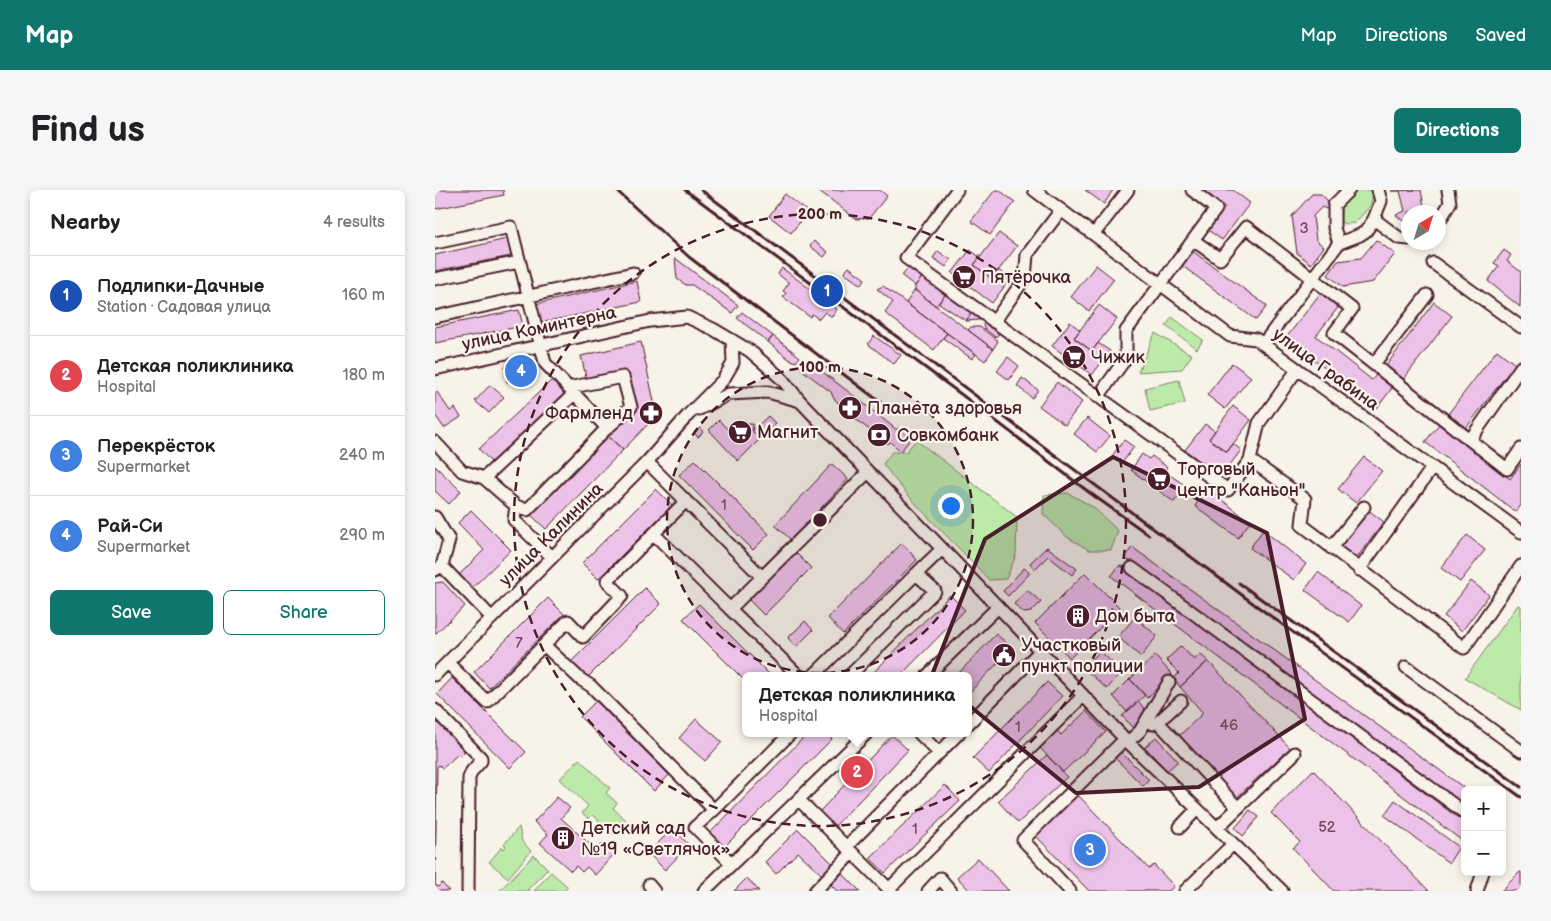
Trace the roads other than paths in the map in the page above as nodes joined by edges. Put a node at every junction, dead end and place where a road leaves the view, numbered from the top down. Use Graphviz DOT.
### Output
graph roads {
  1 [pos="957,190"];
  2 [pos="1034,190"];
  3 [pos="1128,190"];
  4 [pos="1192,190"];
  5 [pos="1349,190"];
  6 [pos="1378,190"];
  7 [pos="1448,190"];
  8 [pos="1061,210"];
  9 [pos="1446,210"];
  10 [pos="1374,219"];
  11 [pos="1094,234"];
  12 [pos="1401,238"];
  13 [pos="1193,240"];
  14 [pos="435,243"];
  15 [pos="1339,243"];
  16 [pos="519,262"];
  17 [pos="1433,263"];
  18 [pos="633,273"];
  19 [pos="1313,278"];
  20 [pos="435,279"];
  21 [pos="1161,284"];
  22 [pos="1427,295"];
  23 [pos="528,296"];
  24 [pos="435,317"];
  25 [pos="994,322"];
  26 [pos="1521,327"];
  27 [pos="732,340"];
  28 [pos="1263,344"];
  29 [pos="539,345"];
  30 [pos="1374,364"];
  31 [pos="1521,367"];
  32 [pos="435,369"];
  33 [pos="1297,370"];
  34 [pos="782,379"];
  35 [pos="571,391"];
  36 [pos="768,392"];
  37 [pos="1098,397"];
  38 [pos="800,401"];
  39 [pos="689,414"];
  40 [pos="607,428"];
  41 [pos="1470,440"];
  42 [pos="435,442"];
  43 [pos="1521,449"];
  44 [pos="1250,460"];
  45 [pos="647,462"];
  46 [pos="1432,468"];
  47 [pos="868,472"];
  48 [pos="483,478"];
  49 [pos="686,501"];
  50 [pos="515,506"];
  51 [pos="1364,507"];
  52 [pos="435,517"];
  53 [pos="1521,532"];
  54 [pos="654,534"];
  55 [pos="1331,548"];
  56 [pos="942,549"];
  57 [pos="552,558"];
  58 [pos="1521,566"];
  59 [pos="439,568"];
  60 [pos="1132,568"];
  61 [pos="1359,570"];
  62 [pos="917,574"];
  63 [pos="762,577"];
  64 [pos="730,608"];
  65 [pos="998,608"];
  66 [pos="492,618"];
  67 [pos="544,645"];
  68 [pos="1040,652"];
  69 [pos="448,662"];
  70 [pos="1405,667"];
  71 [pos="795,672"];
  72 [pos="817,672"];
  73 [pos="853,672"];
  74 [pos="931,672"];
  75 [pos="435,675"];
  76 [pos="1169,682"];
  77 [pos="1083,696"];
  78 [pos="1181,701"];
  79 [pos="435,710"];
  80 [pos="972,720"];
  81 [pos="1158,722"];
  82 [pos="1140,731"];
  83 [pos="787,737"];
  84 [pos="861,737"];
  85 [pos="923,737"];
  86 [pos="955,737"];
  87 [pos="1127,741"];
  88 [pos="1521,751"];
  89 [pos="939,753"];
  90 [pos="1295,753"];
  91 [pos="799,800"];
  92 [pos="1237,807"];
  93 [pos="1197,809"];
  94 [pos="713,810"];
  95 [pos="1461,810"];
  96 [pos="1179,827"];
  97 [pos="1217,828"];
  98 [pos="1233,844"];
  99 [pos="849,850"];
  100 [pos="732,864"];
  101 [pos="1482,876"];
  102 [pos="890,890"];
  103 [pos="468,891"];
  104 [pos="704,891"];
  105 [pos="815,891"];
  106 [pos="928,891"];
  107 [pos="951,891"];
  108 [pos="1070,891"];
  109 [pos="1185,891"];
  110 [pos="1281,891"];
  111 [pos="1477,891"];
  1 -- 25 [label="street"];
  2 -- 8 [label="street, улица Грабина"];
  3 -- 11 [label="street"];
  4 -- 13 [label="street"];
  5 -- 15 [label="street"];
  6 -- 10 [label="street"];
  7 -- 9 [label="street"];
  8 -- 11 [label="street, улица Грабина"];
  8 -- 25 [label="street"];
  10 -- 12 [label="street"];
  10 -- 15 [label="street"];
  11 -- 21 [label="street, улица Грабина"];
  13 -- 19 [label="street"];
  13 -- 21 [label="street"];
  14 -- 16 [label="street"];
  15 -- 19 [label="street"];
  16 -- 20 [label="street"];
  16 -- 23 [label="street"];
  17 -- 26 [label="street"];
  18 -- 23 [label="street"];
  19 -- 28 [label="street"];
  19 -- 30 [label="street"];
  21 -- 28 [label="street, улица Грабина"];
  21 -- 37 [label="street"];
  22 -- 30 [label="street"];
  23 -- 24 [label="street"];
  23 -- 29 [label="street"];
  25 -- 37 [label="street"];
  27 -- 29 [label="street, улица Коминтерна"];
  27 -- 34 [label="street, улица Коминтерна"];
  27 -- 39 [label="street, улица Калинина"];
  28 -- 33 [label="street, улица Грабина"];
  29 -- 32 [label="street, улица Коминтерна"];
  29 -- 35 [label="street"];
  30 -- 41 [label="street"];
  31 -- 41 [label="street"];
  33 -- 44 [label="street"];
  33 -- 46 [label="street, улица Грабина"];
  34 -- 36 [label="street"];
  34 -- 38 [label="street, улица Коминтерна"];
  35 -- 40 [label="street"];
  35 -- 40 [label="street"];
  35 -- 48 [label="street"];
  36 -- 38 [label="street"];
  36 -- 39 [label="street"];
  37 -- 44 [label="street"];
  38 -- 47 [label="street, улица Коминтерна"];
  39 -- 45 [label="street, улица Калинина"];
  40 -- 50 [label="street"];
  41 -- 43 [label="street"];
  42 -- 48 [label="street"];
  44 -- 55 [label="street"];
  45 -- 49 [label="street"];
  45 -- 57 [label="street, улица Калинина"];
  46 -- 53 [label="street, улица Грабина"];
  46 -- 61 [label="street"];
  47 -- 56 [label="street, улица Коминтерна"];
  47 -- 63 [label="street"];
  48 -- 50 [label="street"];
  49 -- 54 [label="street"];
  49 -- 63 [label="street"];
  50 -- 57 [label="street"];
  51 -- 55 [label="street"];
  52 -- 59 [label="street"];
  54 -- 64 [label="street"];
  54 -- 67 [label="street"];
  55 -- 61 [label="street"];
  56 -- 62 [label="street"];
  56 -- 65 [label="street, улица Коминтерна"];
  57 -- 66 [label="street, улица Калинина"];
  58 -- 61 [label="street"];
  59 -- 66 [label="street"];
  60 -- 95 [label="street"];
  62 -- 72 [label="street"];
  62 -- 73 [label="street"];
  63 -- 64 [label="street"];
  64 -- 71 [label="street"];
  65 -- 68 [label="street, улица Коминтерна"];
  65 -- 74 [label="street"];
  66 -- 69 [label="street, улица Калинина"];
  67 -- 69 [label="street"];
  67 -- 94 [label="street"];
  68 -- 77 [label="street, улица Коминтерна"];
  68 -- 80 [label="street"];
  69 -- 75 [label="street, улица Калинина"];
  70 -- 88 [label="street"];
  76 -- 82 [label="street"];
  77 -- 87 [label="street, улица Коминтерна"];
  77 -- 102 [label="street"];
  78 -- 81 [label="street"];
  79 -- 103 [label="street"];
  81 -- 82 [label="street"];
  81 -- 92 [label="street"];
  82 -- 87 [label="street"];
  83 -- 94 [label="street"];
  84 -- 91 [label="street"];
  85 -- 89 [label="street"];
  86 -- 89 [label="street"];
  87 -- 93 [label="street, улица Коминтерна"];
  87 -- 108 [label="street"];
  89 -- 99 [label="street"];
  90 -- 92 [label="street"];
  91 -- 99 [label="street"];
  91 -- 100 [label="street"];
  92 -- 97 [label="street"];
  93 -- 96 [label="street"];
  93 -- 97 [label="street, улица Коминтерна"];
  94 -- 100 [label="street"];
  97 -- 98 [label="street, улица Коминтерна"];
  98 -- 109 [label="street"];
  98 -- 110 [label="street, улица Коминтерна"];
  99 -- 102 [label="street"];
  99 -- 105 [label="street"];
  100 -- 104 [label="street"];
  101 -- 111 [label="street"];
  106 -- 107 [label="street"];
}
